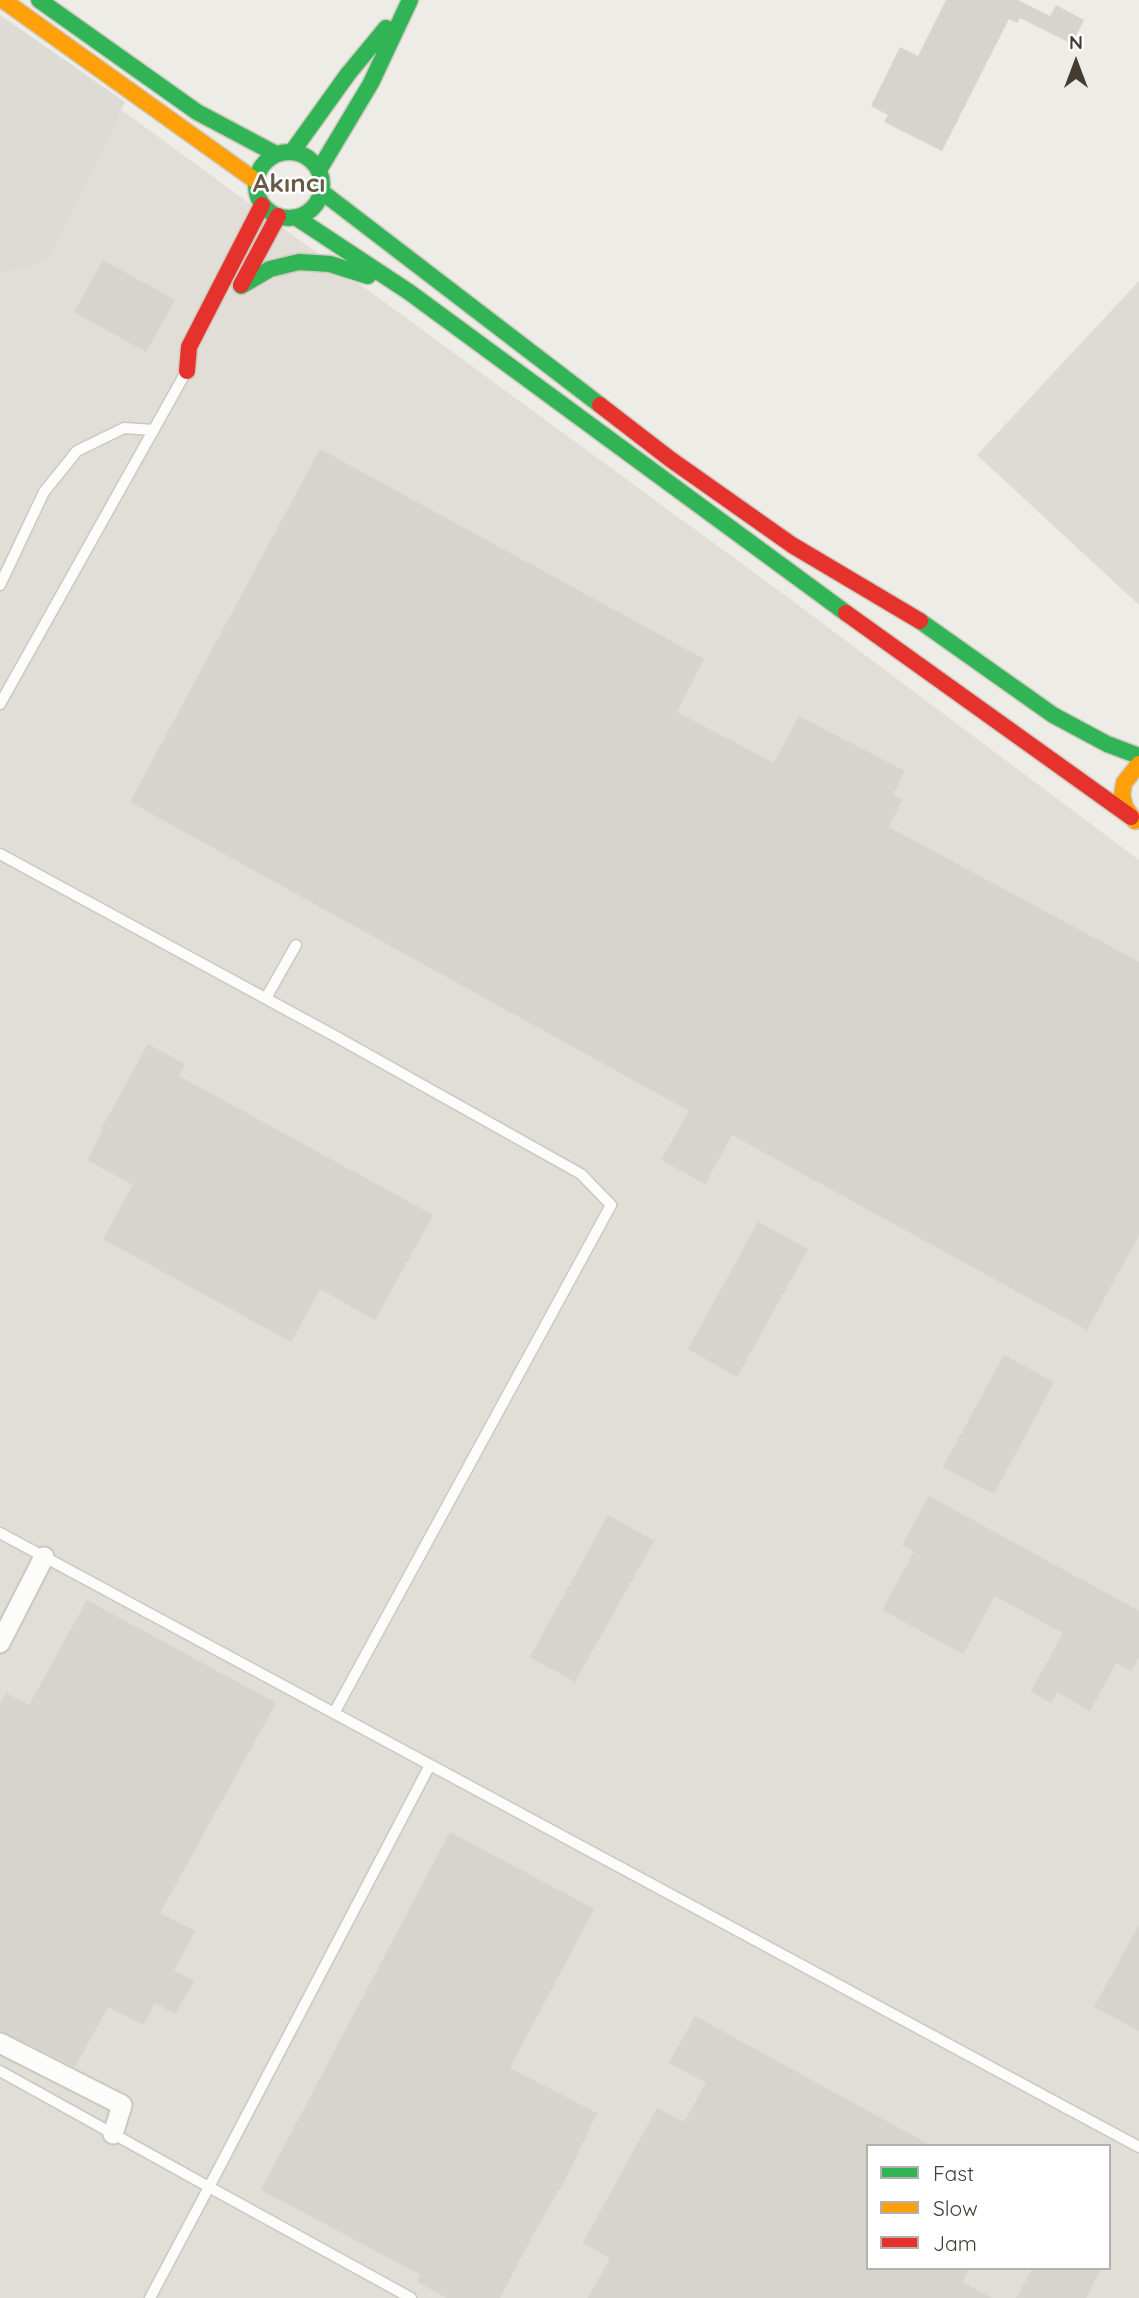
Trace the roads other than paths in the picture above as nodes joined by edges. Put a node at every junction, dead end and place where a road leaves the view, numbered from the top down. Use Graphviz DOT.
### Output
graph roads {
  1 [pos="3,0"];
  2 [pos="39,0"];
  3 [pos="410,0"];
  4 [pos="284,153"];
  5 [pos="319,170"];
  6 [pos="256,181"];
  7 [pos="321,192"];
  8 [pos="262,205"];
  9 [pos="278,216"];
  10 [pos="297,218"];
  11 [pos="407,290"];
  12 [pos="204,355"];
  13 [pos="187,371"];
  14 [pos="154,430"];
  15 [pos="0,586"];
  16 [pos="0,704"];
  17 [pos="1139,756"];
  18 [pos="1139,764"];
  19 [pos="1135,821"];
  20 [pos="0,854"];
  21 [pos="296,945"];
  22 [pos="266,998"];
  23 [pos="0,1533"];
  24 [pos="44,1557"];
  25 [pos="0,1643"];
  26 [pos="334,1713"];
  27 [pos="430,1765"];
  28 [pos="0,2043"];
  29 [pos="0,2071"];
  30 [pos="113,2134"];
  31 [pos="1139,2147"];
  32 [pos="209,2187"];
  33 [pos="149,2298"];
  34 [pos="411,2298"];
  1 -- 6 [label="main road"];
  2 -- 4 [label="main road"];
  3 -- 4 [label="main road"];
  3 -- 5 [label="main road"];
  4 -- 5 [label="main road"];
  4 -- 6 [label="main road"];
  5 -- 7 [label="main road"];
  6 -- 8 [label="main road"];
  7 -- 10 [label="main road"];
  7 -- 17 [label="main road"];
  8 -- 9 [label="main road"];
  8 -- 13 [label="main road"];
  9 -- 10 [label="main road"];
  9 -- 11 [label="main road"];
  10 -- 11 [label="main road"];
  11 -- 19 [label="main road"];
  12 -- 13 [label="main road"];
  13 -- 14 [label="lane"];
  14 -- 15 [label="lane"];
  14 -- 16 [label="lane"];
  18 -- 19 [label="main road"];
  20 -- 22 [label="lane"];
  21 -- 22 [label="lane"];
  22 -- 26 [label="lane"];
  23 -- 24 [label="lane"];
  24 -- 25 [label="street"];
  24 -- 26 [label="lane"];
  26 -- 27 [label="lane"];
  27 -- 31 [label="lane"];
  27 -- 32 [label="lane"];
  28 -- 30 [label="street"];
  29 -- 30 [label="lane"];
  30 -- 32 [label="lane"];
  32 -- 33 [label="lane"];
  32 -- 34 [label="lane"];
}
